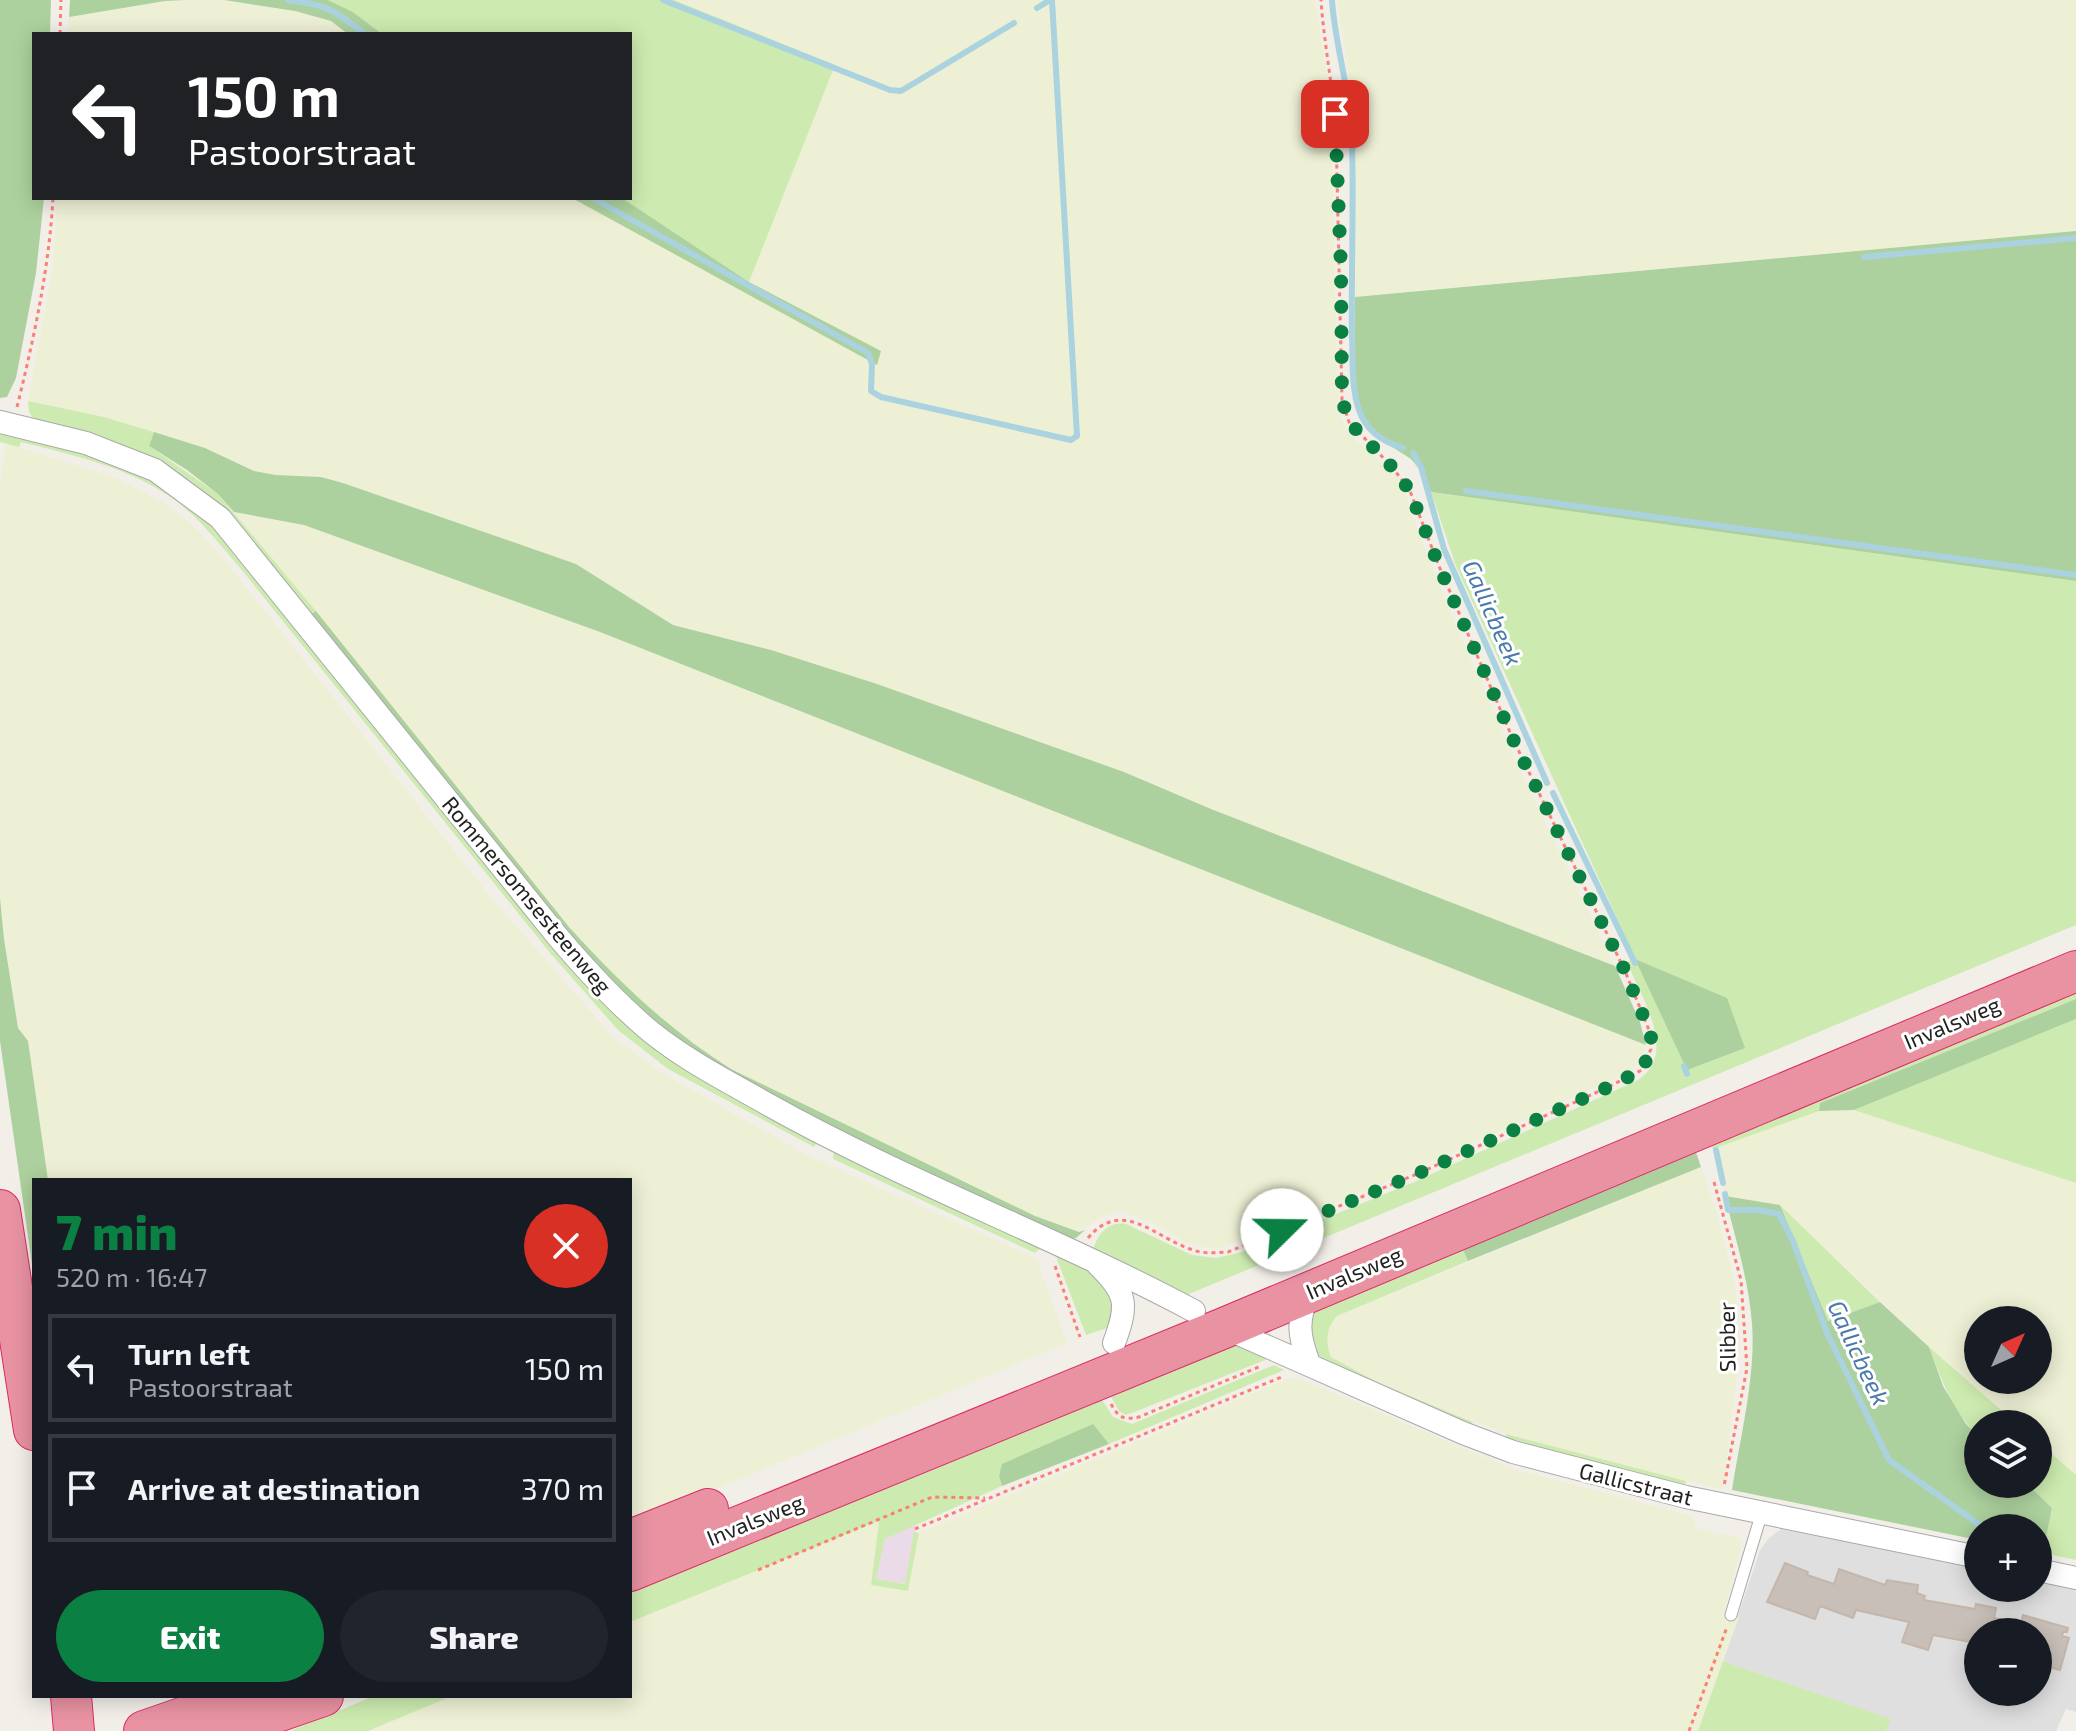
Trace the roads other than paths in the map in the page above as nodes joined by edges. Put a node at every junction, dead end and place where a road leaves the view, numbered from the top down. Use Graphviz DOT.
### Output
graph roads {
  1 [pos="6,423"];
  2 [pos="2076,943"];
  3 [pos="2076,971"];
  4 [pos="0,1210"];
  5 [pos="1097,1264"];
  6 [pos="1309,1292"];
  7 [pos="1209,1319"];
  8 [pos="1097,1340"];
  9 [pos="1309,1363"];
  10 [pos="32,1417"];
  11 [pos="1762,1512"];
  12 [pos="632,1539"];
  13 [pos="1964,1554"];
  14 [pos="632,1570"];
  15 [pos="2052,1573"];
  16 [pos="2076,1578"];
  17 [pos="1731,1615"];
  18 [pos="71,1698"];
  19 [pos="239,1698"];
  20 [pos="317,1698"];
  21 [pos="74,1731"];
  22 [pos="147,1731"];
  23 [pos="222,1731"];
  24 [pos="259,1731"];
  1 -- 5 [label="street, Rommersomsesteenweg"];
  2 -- 7 [label="highway, Invalsweg"];
  3 -- 6 [label="highway, Invalsweg"];
  4 -- 10 [label="highway"];
  5 -- 7 [label="street, Rommersomsesteenweg"];
  5 -- 8 [label="street, Rommersomsesteenweg"];
  6 -- 7 [label="highway, Invalsweg"];
  6 -- 9 [label="street"];
  7 -- 8 [label="highway, Invalsweg"];
  7 -- 9 [label="street, Gallicstraat"];
  7 -- 14 [label="highway, Invalsweg"];
  8 -- 12 [label="highway, Invalsweg"];
  9 -- 11 [label="street, Gallicstraat"];
  11 -- 13 [label="street, Gallicstraat"];
  11 -- 17 [label="lane"];
  15 -- 16 [label="street"];
  18 -- 21 [label="highway"];
  19 -- 22 [label="highway"];
  20 -- 23 [label="highway"];
  20 -- 24 [label="highway"];
}
